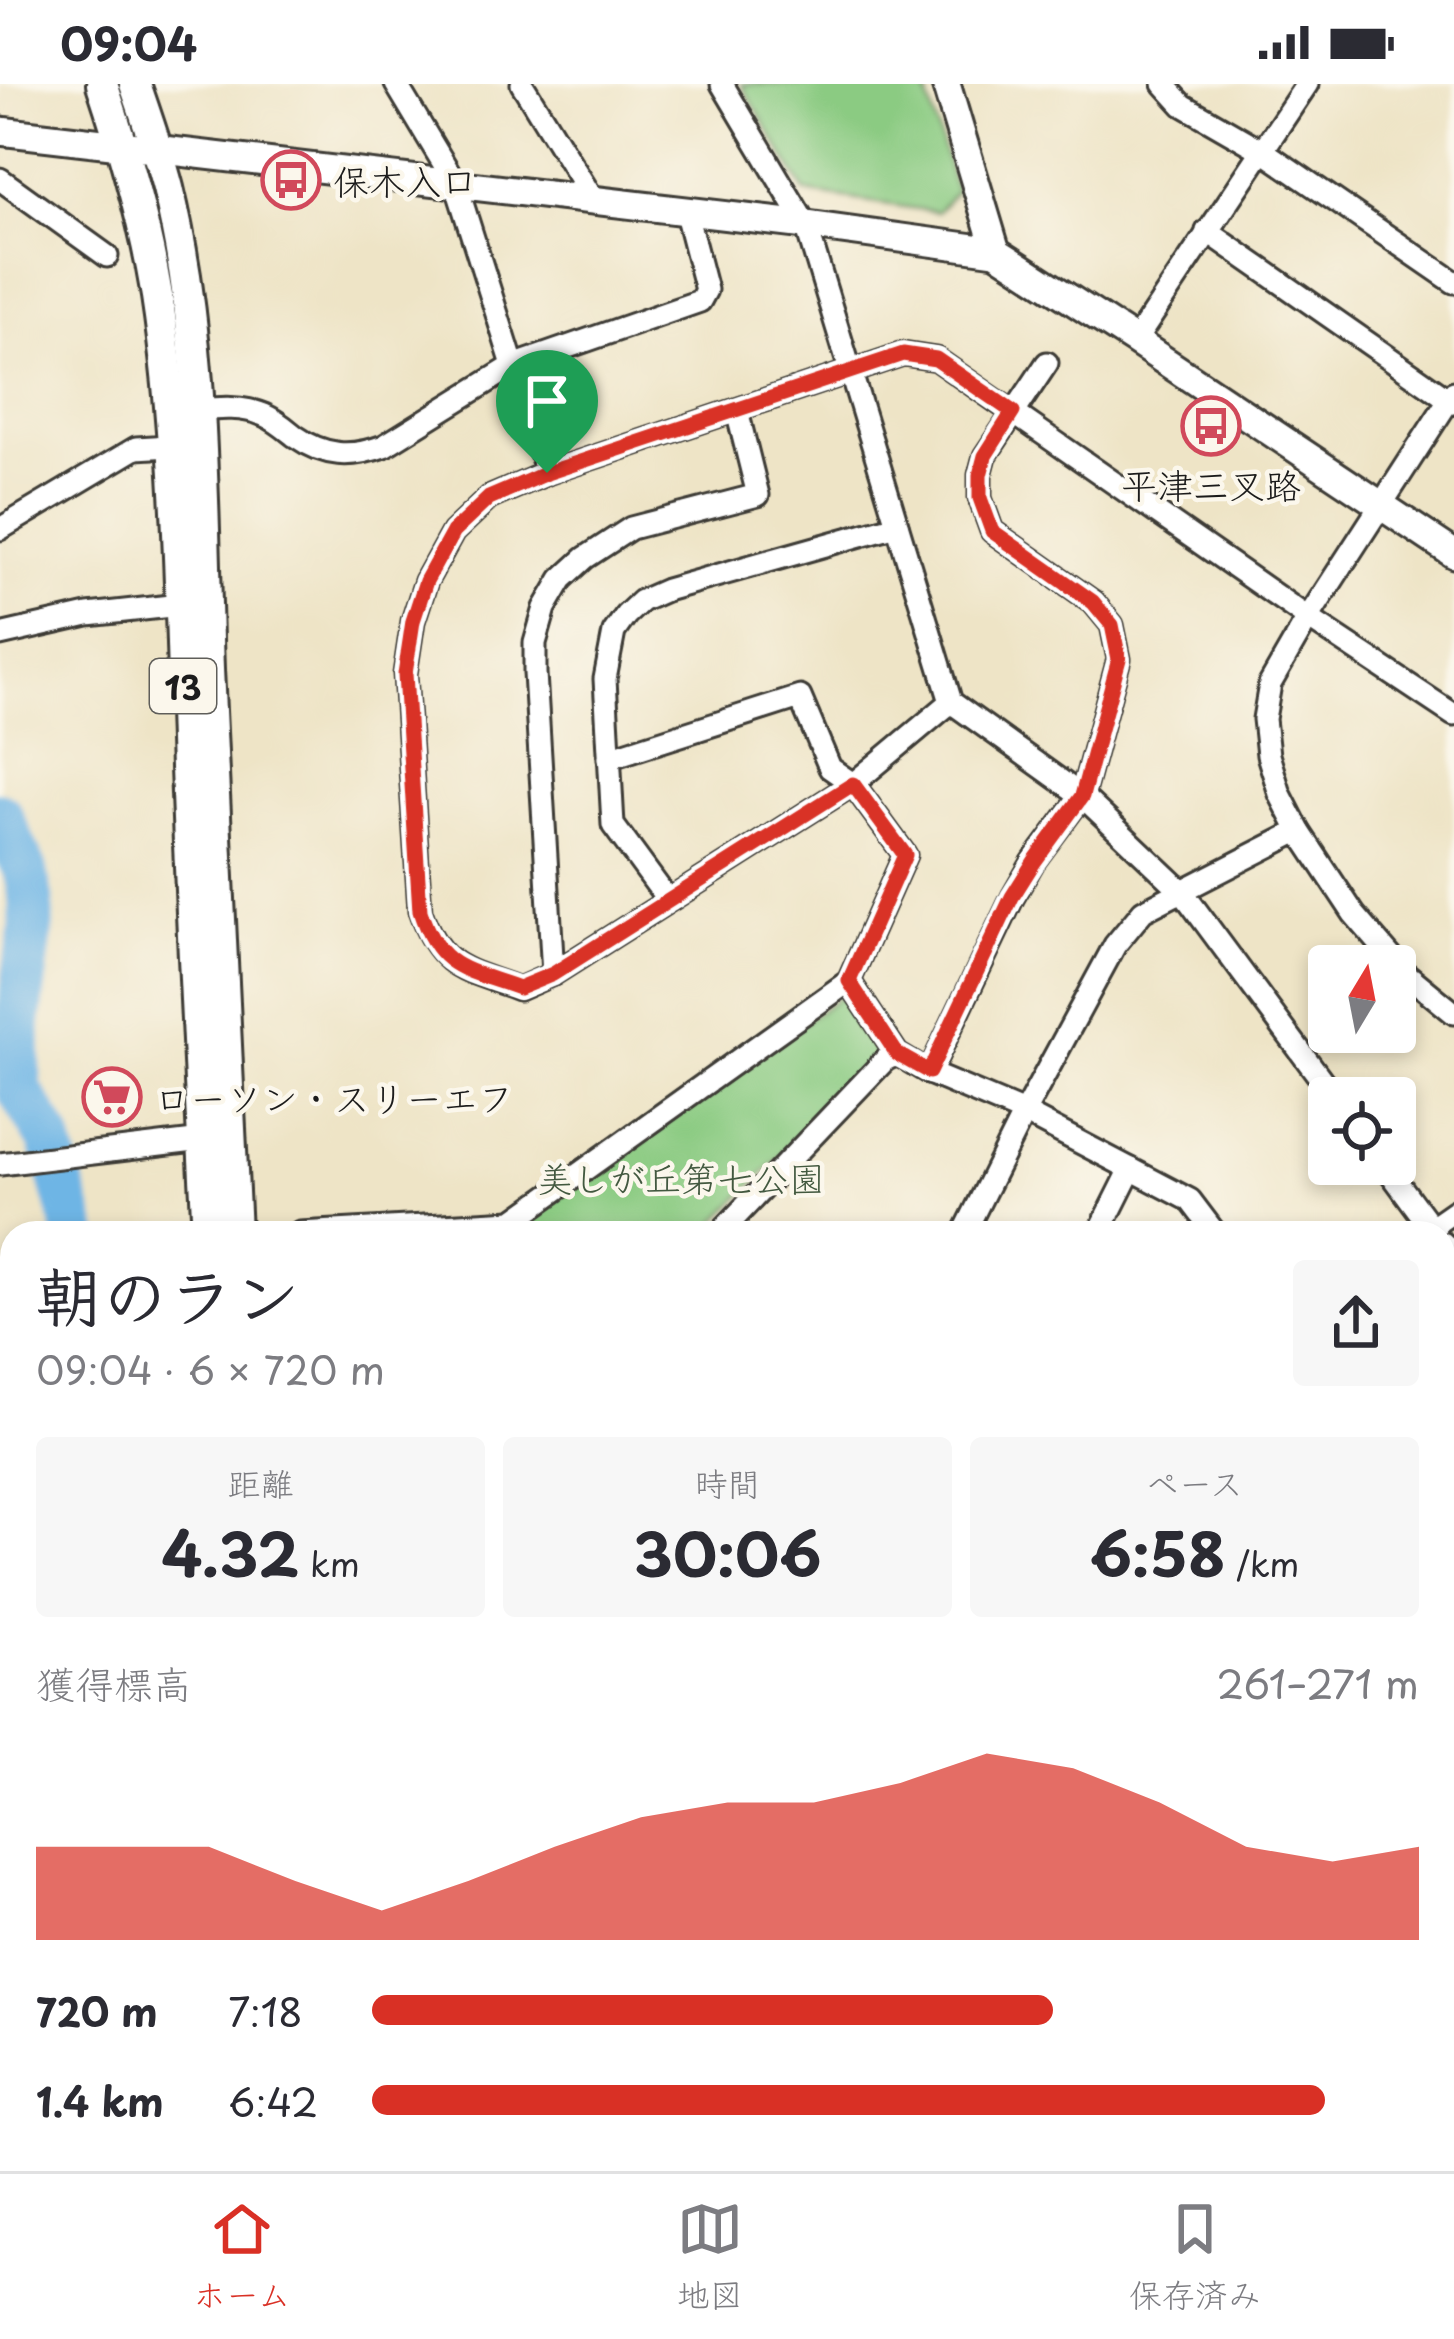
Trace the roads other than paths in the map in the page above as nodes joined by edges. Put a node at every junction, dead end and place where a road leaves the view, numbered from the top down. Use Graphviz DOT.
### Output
graph roads {
  1 [pos="102,84"];
  2 [pos="135,84"];
  3 [pos="395,84"];
  4 [pos="522,84"];
  5 [pos="722,84"];
  6 [pos="946,84"];
  7 [pos="1165,84"];
  8 [pos="1307,84"];
  9 [pos="0,131"];
  10 [pos="122,144"];
  11 [pos="158,148"];
  12 [pos="1263,151"];
  13 [pos="0,178"];
  14 [pos="456,184"];
  15 [pos="594,201"];
  16 [pos="686,212"];
  17 [pos="806,226"];
  18 [pos="1208,231"];
  19 [pos="996,251"];
  20 [pos="106,256"];
  21 [pos="1454,282"];
  22 [pos="1136,341"];
  23 [pos="1047,363"];
  24 [pos="513,365"];
  25 [pos="851,371"];
  26 [pos="1452,398"];
  27 [pos="198,410"];
  28 [pos="737,411"];
  29 [pos="1013,412"];
  30 [pos="171,446"];
  31 [pos="547,473"];
  32 [pos="1380,504"];
  33 [pos="897,525"];
  34 [pos="0,529"];
  35 [pos="1454,554"];
  36 [pos="180,605"];
  37 [pos="1308,618"];
  38 [pos="0,635"];
  39 [pos="951,702"];
  40 [pos="1454,715"];
  41 [pos="609,758"];
  42 [pos="853,784"];
  43 [pos="1082,796"];
  44 [pos="1299,831"];
  45 [pos="1181,890"];
  46 [pos="668,900"];
  47 [pos="553,974"];
  48 [pos="849,981"];
  49 [pos="1454,1012"];
  50 [pos="897,1054"];
  51 [pos="929,1072"];
  52 [pos="1319,1077"];
  53 [pos="1024,1113"];
  54 [pos="203,1140"];
  55 [pos="0,1165"];
  56 [pos="1131,1169"];
  57 [pos="1400,1185"];
  58 [pos="207,1221"];
  59 [pos="234,1221"];
  60 [pos="522,1221"];
  61 [pos="731,1221"];
  62 [pos="970,1221"];
  63 [pos="1106,1221"];
  64 [pos="1206,1221"];
  65 [pos="1426,1221"];
  1 -- 10 [label="main road, 13"];
  2 -- 11 [label="main road, 13"];
  3 -- 14 [label="street"];
  4 -- 15 [label="street"];
  5 -- 17 [label="street"];
  6 -- 19 [label="street"];
  7 -- 12 [label="street"];
  8 -- 12 [label="street"];
  9 -- 10 [label="street"];
  10 -- 11 [label="street"];
  10 -- 30 [label="main road, 13"];
  11 -- 14 [label="street"];
  11 -- 27 [label="main road, 13"];
  12 -- 18 [label="street"];
  12 -- 21 [label="street"];
  13 -- 20 [label="street"];
  14 -- 15 [label="street"];
  14 -- 24 [label="street"];
  15 -- 16 [label="street"];
  16 -- 17 [label="street"];
  16 -- 24 [label="street"];
  17 -- 19 [label="street"];
  17 -- 25 [label="street"];
  18 -- 22 [label="street"];
  18 -- 26 [label="street"];
  19 -- 22 [label="street"];
  22 -- 32 [label="street"];
  23 -- 29 [label="street"];
  24 -- 27 [label="street"];
  24 -- 31 [label="street"];
  25 -- 28 [label="street"];
  25 -- 29 [label="street"];
  25 -- 33 [label="street"];
  26 -- 32 [label="street"];
  27 -- 59 [label="main road, 13"];
  28 -- 31 [label="street"];
  28 -- 47 [label="street"];
  29 -- 37 [label="street"];
  29 -- 43 [label="street"];
  30 -- 34 [label="street"];
  30 -- 36 [label="main road, 13"];
  31 -- 47 [label="street"];
  32 -- 35 [label="street"];
  32 -- 37 [label="street"];
  33 -- 39 [label="street"];
  33 -- 41 [label="street"];
  36 -- 38 [label="street"];
  36 -- 54 [label="main road, 13"];
  37 -- 40 [label="street"];
  37 -- 44 [label="street"];
  39 -- 42 [label="street"];
  39 -- 43 [label="street"];
  41 -- 42 [label="street"];
  41 -- 46 [label="street"];
  42 -- 46 [label="street"];
  42 -- 48 [label="street"];
  43 -- 45 [label="street"];
  43 -- 51 [label="street"];
  44 -- 45 [label="street"];
  44 -- 49 [label="street"];
  45 -- 52 [label="street"];
  45 -- 53 [label="street"];
  46 -- 47 [label="street"];
  48 -- 50 [label="street"];
  48 -- 60 [label="street"];
  50 -- 51 [label="street"];
  50 -- 61 [label="street"];
  51 -- 53 [label="street"];
  53 -- 56 [label="street"];
  53 -- 62 [label="street"];
  54 -- 55 [label="street"];
  54 -- 58 [label="main road, 13"];
  56 -- 63 [label="street"];
  56 -- 64 [label="street"];
  57 -- 65 [label="street"];
}
